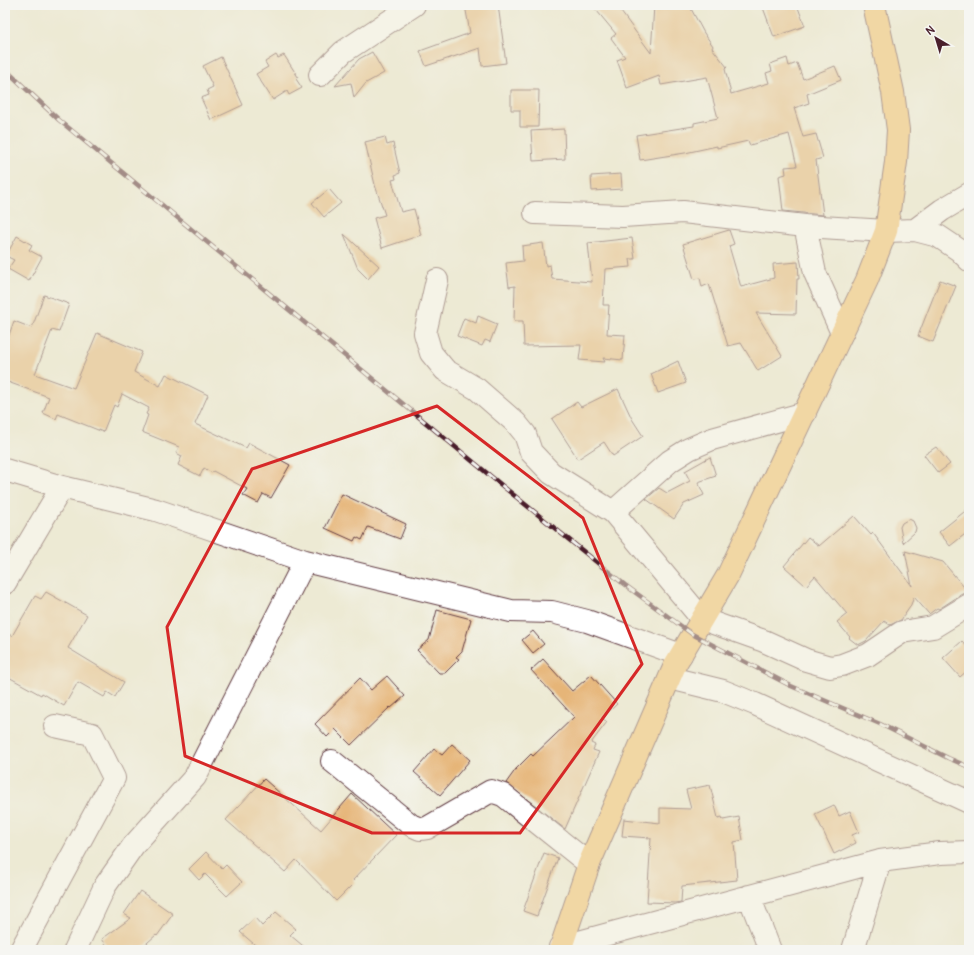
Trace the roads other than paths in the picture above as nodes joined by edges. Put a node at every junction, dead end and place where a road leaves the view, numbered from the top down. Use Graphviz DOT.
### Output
graph roads {
  1 [pos="414,5"];
  2 [pos="874,5"];
  3 [pos="320,75"];
  4 [pos="969,194"];
  5 [pos="535,213"];
  6 [pos="805,226"];
  7 [pos="916,230"];
  8 [pos="886,231"];
  9 [pos="969,260"];
  10 [pos="437,280"];
  11 [pos="842,333"];
  12 [pos="805,413"];
  13 [pos="5,470"];
  14 [pos="62,487"];
  15 [pos="613,512"];
  16 [pos="305,561"];
  17 [pos="5,583"];
  18 [pos="969,605"];
  19 [pos="702,619"];
  20 [pos="681,655"];
  21 [pos="670,678"];
  22 [pos="54,726"];
  23 [pos="332,761"];
  24 [pos="969,802"];
  25 [pos="969,852"];
  26 [pos="880,861"];
  27 [pos="588,864"];
  28 [pos="749,896"];
  29 [pos="560,949"];
  30 [pos="21,950"];
  31 [pos="74,950"];
  32 [pos="770,950"];
  33 [pos="853,950"];
  1 -- 3 [label="street"];
  2 -- 8 [label="main road"];
  4 -- 7 [label="street"];
  5 -- 6 [label="street"];
  6 -- 8 [label="street"];
  6 -- 11 [label="street"];
  7 -- 8 [label="street"];
  7 -- 9 [label="street"];
  8 -- 11 [label="main road"];
  10 -- 15 [label="street"];
  11 -- 12 [label="main road"];
  12 -- 15 [label="street"];
  12 -- 19 [label="main road"];
  13 -- 14 [label="street"];
  14 -- 16 [label="street"];
  14 -- 17 [label="street"];
  15 -- 19 [label="street"];
  16 -- 20 [label="street"];
  16 -- 31 [label="street"];
  18 -- 19 [label="street"];
  19 -- 20 [label="main road"];
  20 -- 21 [label="main road"];
  21 -- 24 [label="street"];
  21 -- 27 [label="main road"];
  22 -- 30 [label="street"];
  23 -- 27 [label="street"];
  25 -- 26 [label="street"];
  26 -- 28 [label="street"];
  26 -- 33 [label="street"];
  27 -- 29 [label="main road"];
  28 -- 29 [label="street"];
  28 -- 32 [label="street"];
}
